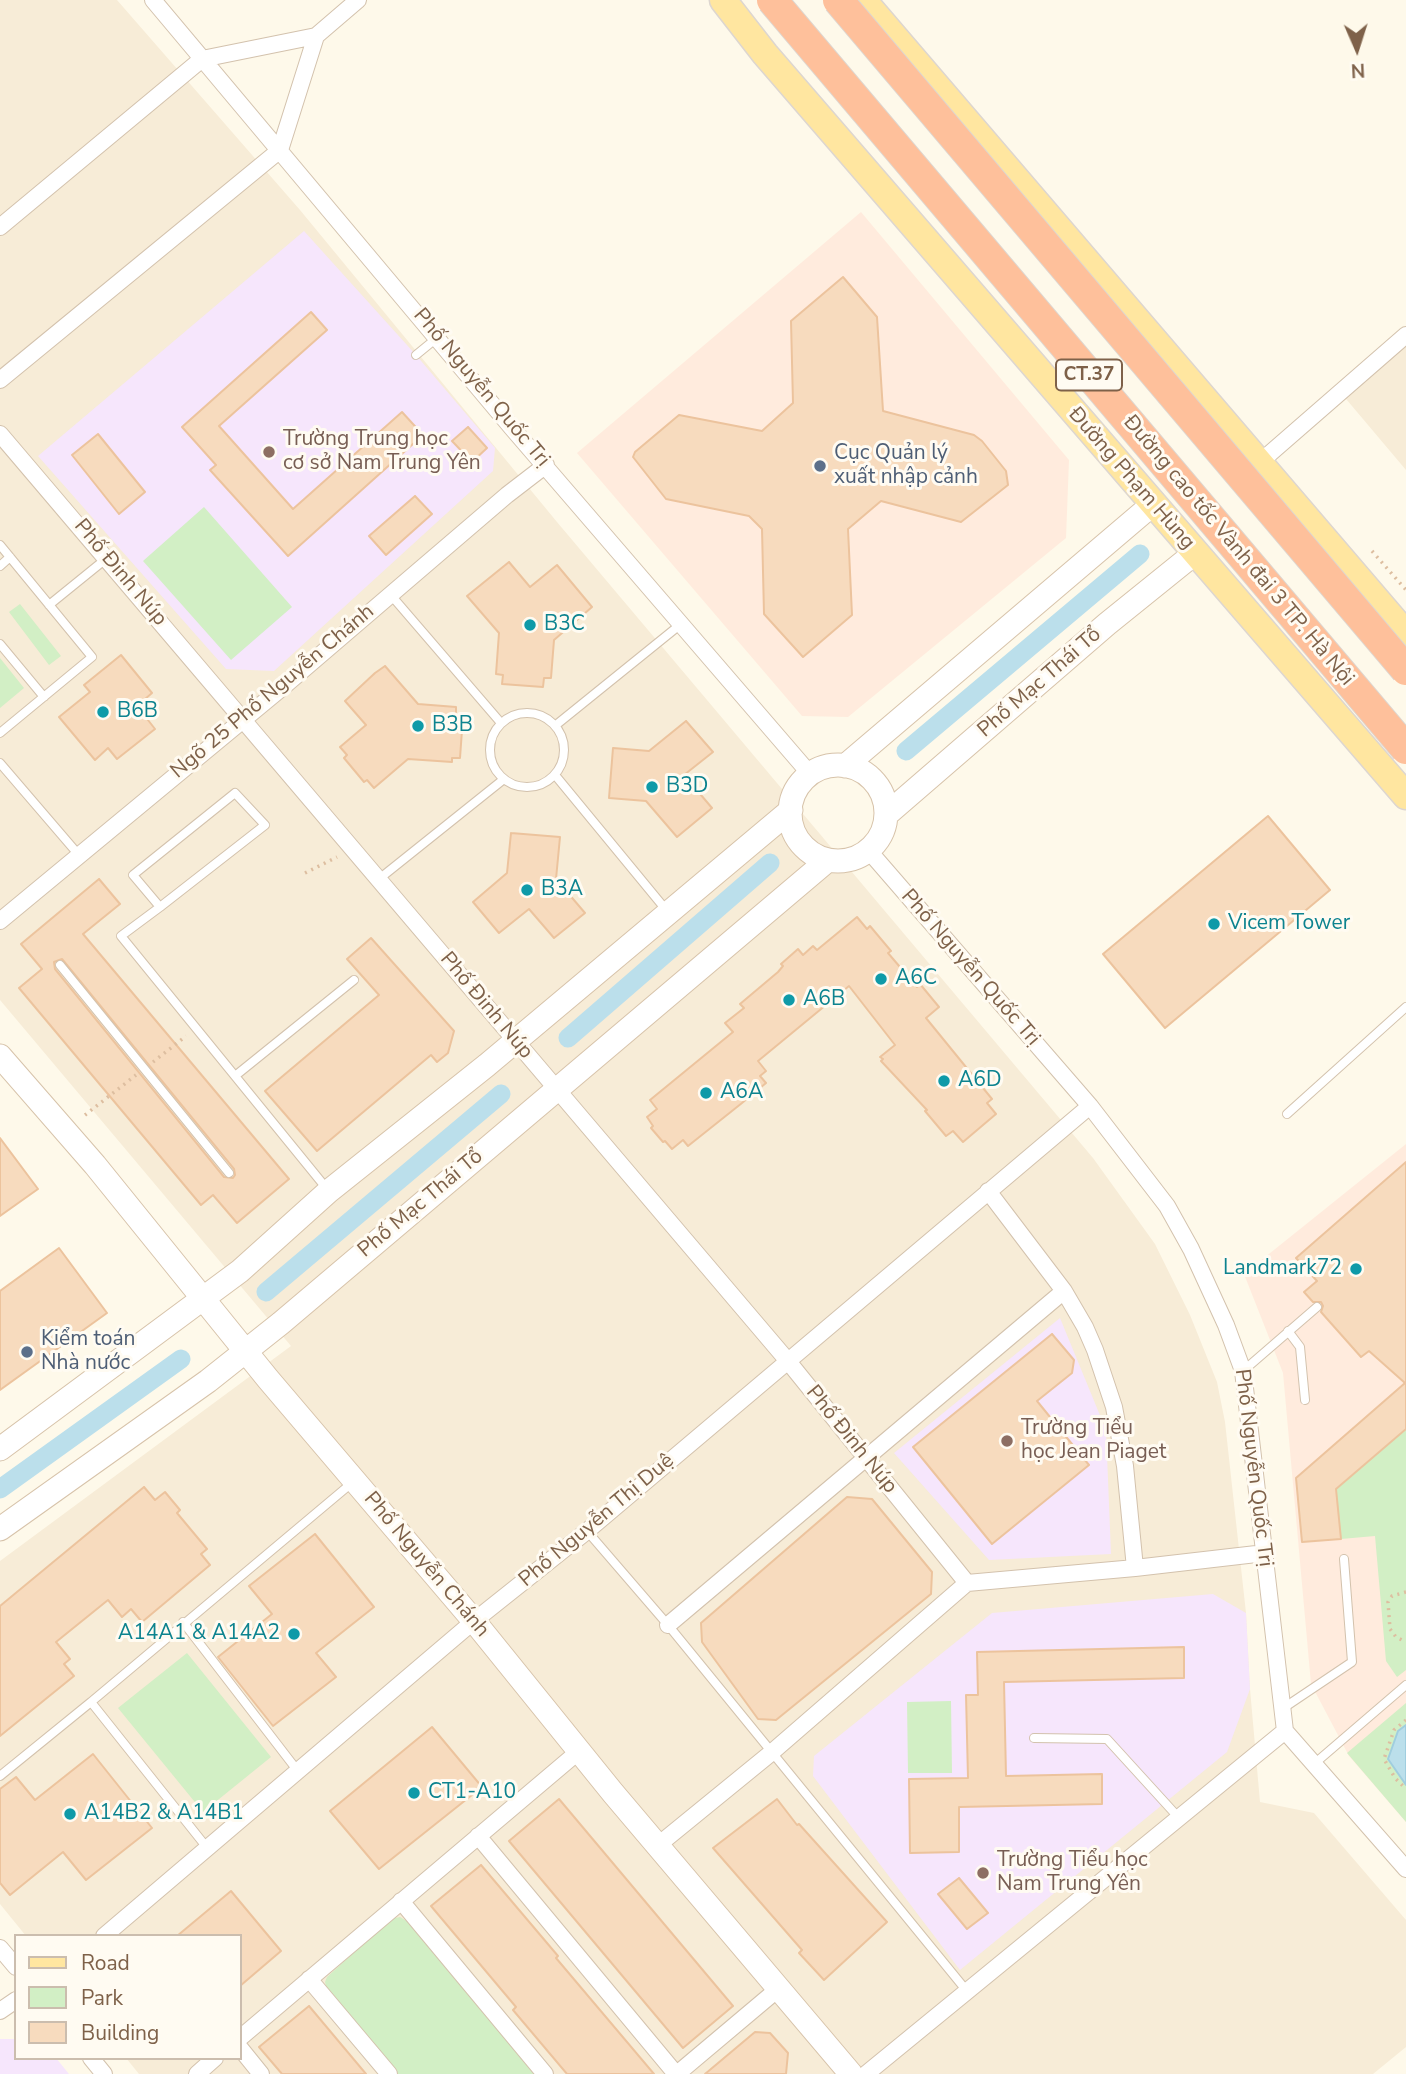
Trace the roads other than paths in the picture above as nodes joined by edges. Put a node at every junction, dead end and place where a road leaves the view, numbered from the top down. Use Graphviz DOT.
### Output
graph roads {
  1 [pos="153,0"];
  2 [pos="358,0"];
  3 [pos="723,0"];
  4 [pos="772,0"];
  5 [pos="865,3"];
  6 [pos="316,36"];
  7 [pos="202,58"];
  8 [pos="280,150"];
  9 [pos="0,227"];
  10 [pos="1406,335"];
  11 [pos="438,337"];
  12 [pos="416,355"];
  13 [pos="0,380"];
  14 [pos="0,434"];
  15 [pos="1259,463"];
  16 [pos="546,464"];
  17 [pos="1153,504"];
  18 [pos="0,545"];
  19 [pos="1195,553"];
  20 [pos="10,557"];
  21 [pos="107,558"];
  22 [pos="0,566"];
  23 [pos="390,594"];
  24 [pos="49,606"];
  25 [pos="681,624"];
  26 [pos="1406,634"];
  27 [pos="0,644"];
  28 [pos="1406,670"];
  29 [pos="44,697"];
  30 [pos="243,719"];
  31 [pos="501,723"];
  32 [pos="556,725"];
  33 [pos="0,733"];
  34 [pos="1406,749"];
  35 [pos="0,763"];
  36 [pos="845,766"];
  37 [pos="555,775"];
  38 [pos="810,775"];
  39 [pos="504,779"];
  40 [pos="1406,796"];
  41 [pos="791,810"];
  42 [pos="886,815"];
  43 [pos="869,851"];
  44 [pos="78,854"];
  45 [pos="828,860"];
  46 [pos="379,879"];
  47 [pos="160,908"];
  48 [pos="669,913"];
  49 [pos="0,921"];
  50 [pos="60,965"];
  51 [pos="354,980"];
  52 [pos="1406,1007"];
  53 [pos="515,1041"];
  54 [pos="0,1055"];
  55 [pos="235,1076"];
  56 [pos="556,1088"];
  57 [pos="1090,1106"];
  58 [pos="1287,1114"];
  59 [pos="229,1173"];
  60 [pos="329,1191"];
  61 [pos="988,1191"];
  62 [pos="1064,1291"];
  63 [pos="202,1298"];
  64 [pos="1317,1307"];
  65 [pos="1288,1331"];
  66 [pos="245,1351"];
  67 [pos="787,1360"];
  68 [pos="1244,1371"];
  69 [pos="1305,1400"];
  70 [pos="0,1449"];
  71 [pos="865,1458"];
  72 [pos="355,1480"];
  73 [pos="0,1529"];
  74 [pos="587,1531"];
  75 [pos="1265,1553"];
  76 [pos="1345,1559"];
  77 [pos="1135,1568"];
  78 [pos="967,1583"];
  79 [pos="474,1621"];
  80 [pos="183,1622"];
  81 [pos="668,1625"];
  82 [pos="1406,1685"];
  83 [pos="91,1702"];
  84 [pos="1282,1709"];
  85 [pos="1285,1731"];
  86 [pos="1034,1738"];
  87 [pos="578,1752"];
  88 [pos="771,1753"];
  89 [pos="1314,1764"];
  90 [pos="297,1770"];
  91 [pos="0,1776"];
  92 [pos="1179,1818"];
  93 [pos="478,1836"];
  94 [pos="657,1846"];
  95 [pos="208,1849"];
  96 [pos="1406,1870"];
  97 [pos="401,1901"];
  98 [pos="106,1934"];
  99 [pos="0,1948"];
  100 [pos="14,1965"];
  101 [pos="309,1979"];
  102 [pos="778,1989"];
  103 [pos="966,1990"];
  104 [pos="242,2036"];
  105 [pos="242,2050"];
  106 [pos="93,2060"];
  107 [pos="213,2060"];
  108 [pos="104,2074"];
  109 [pos="197,2074"];
  110 [pos="261,2074"];
  111 [pos="389,2074"];
  112 [pos="545,2074"];
  113 [pos="676,2074"];
  114 [pos="851,2074"];
  115 [pos="866,2074"];
  1 -- 7 [label="street, Phố Nguyễn Quốc Trị"];
  2 -- 6 [label="street"];
  3 -- 17 [label="main road, Đường Phạm Hùng"];
  4 -- 34 [label="highway, Đường cao tốc Vành đai 3 TP. Hà Nội / CT.37, bridge"];
  5 -- 15 [label="main road"];
  5 -- 28 [label="highway, CT.37, bridge"];
  6 -- 7 [label="street"];
  6 -- 8 [label="street"];
  7 -- 8 [label="street, Phố Nguyễn Quốc Trị"];
  7 -- 9 [label="street"];
  8 -- 11 [label="street, Phố Nguyễn Quốc Trị"];
  8 -- 13 [label="street"];
  10 -- 15 [label="street"];
  11 -- 12 [label="lane"];
  11 -- 16 [label="street, Phố Nguyễn Quốc Trị"];
  14 -- 21 [label="street, Phố Đinh Núp"];
  15 -- 26 [label="main road"];
  16 -- 23 [label="street, Ngõ 25 Phố Nguyễn Chánh"];
  16 -- 25 [label="street, Phố Nguyễn Quốc Trị"];
  17 -- 19 [label="main road, Đường Phạm Hùng"];
  17 -- 36 [label="street"];
  18 -- 20 [label="lane"];
  19 -- 40 [label="main road, Đường Phạm Hùng"];
  19 -- 42 [label="street, Phố Mạc Thái Tổ"];
  20 -- 22 [label="lane"];
  20 -- 24 [label="lane"];
  21 -- 24 [label="lane"];
  21 -- 30 [label="street, Phố Đinh Núp"];
  23 -- 30 [label="street, Ngõ 25 Phố Nguyễn Chánh"];
  23 -- 31 [label="lane"];
  24 -- 29 [label="lane"];
  25 -- 32 [label="lane"];
  25 -- 38 [label="street, Phố Nguyễn Quốc Trị"];
  27 -- 29 [label="lane"];
  29 -- 33 [label="lane"];
  30 -- 44 [label="street, Ngõ 25 Phố Nguyễn Chánh"];
  30 -- 46 [label="street, Phố Đinh Núp"];
  31 -- 32 [label="lane"];
  31 -- 39 [label="lane"];
  32 -- 37 [label="lane"];
  35 -- 44 [label="lane"];
  36 -- 38 [label="street"];
  36 -- 42 [label="street"];
  37 -- 39 [label="lane"];
  37 -- 48 [label="lane"];
  38 -- 41 [label="street"];
  39 -- 46 [label="lane"];
  41 -- 45 [label="street"];
  41 -- 48 [label="street"];
  42 -- 43 [label="street"];
  43 -- 45 [label="street"];
  43 -- 57 [label="street, Phố Nguyễn Quốc Trị"];
  44 -- 49 [label="street, Ngõ 25 Phố Nguyễn Chánh"];
  45 -- 56 [label="street, Phố Mạc Thái Tổ"];
  46 -- 53 [label="street, Phố Đinh Núp"];
  47 -- 47 [label="lane"];
  47 -- 55 [label="lane"];
  48 -- 53 [label="street"];
  50 -- 59 [label="lane"];
  51 -- 55 [label="lane"];
  52 -- 58 [label="lane"];
  53 -- 56 [label="street, Phố Đinh Núp"];
  53 -- 60 [label="street"];
  54 -- 63 [label="street, Phố Nguyễn Chánh"];
  55 -- 60 [label="lane"];
  56 -- 66 [label="street, Phố Mạc Thái Tổ"];
  56 -- 67 [label="street, Phố Đinh Núp"];
  57 -- 61 [label="street, Phố Nguyễn Thị Duệ"];
  57 -- 68 [label="street, Phố Nguyễn Quốc Trị"];
  60 -- 63 [label="street"];
  61 -- 62 [label="street"];
  61 -- 67 [label="street, Phố Nguyễn Thị Duệ"];
  62 -- 71 [label="street"];
  62 -- 77 [label="street"];
  63 -- 66 [label="street, Phố Nguyễn Chánh"];
  63 -- 70 [label="street"];
  64 -- 65 [label="lane"];
  65 -- 68 [label="lane"];
  65 -- 69 [label="lane"];
  66 -- 72 [label="street, Phố Nguyễn Chánh"];
  66 -- 73 [label="street, Phố Mạc Thái Tổ"];
  67 -- 71 [label="street, Phố Đinh Núp"];
  67 -- 74 [label="street, Phố Nguyễn Thị Duệ"];
  68 -- 75 [label="street, Phố Nguyễn Quốc Trị"];
  71 -- 78 [label="street, Phố Đinh Núp"];
  71 -- 81 [label="street"];
  72 -- 79 [label="street, Phố Nguyễn Chánh"];
  72 -- 80 [label="lane"];
  74 -- 79 [label="street, Phố Nguyễn Thị Duệ"];
  74 -- 81 [label="lane"];
  75 -- 77 [label="street"];
  75 -- 84 [label="street, Phố Nguyễn Quốc Trị"];
  76 -- 84 [label="lane"];
  77 -- 78 [label="street"];
  78 -- 88 [label="street"];
  79 -- 87 [label="street, Phố Nguyễn Chánh"];
  79 -- 90 [label="street, Phố Nguyễn Thị Duệ"];
  80 -- 83 [label="lane"];
  80 -- 90 [label="lane"];
  81 -- 88 [label="lane"];
  82 -- 89 [label="lane"];
  83 -- 91 [label="lane"];
  83 -- 95 [label="lane"];
  84 -- 85 [label="street, Phố Nguyễn Quốc Trị"];
  85 -- 89 [label="street"];
  85 -- 92 [label="street"];
  86 -- 92 [label="lane"];
  87 -- 93 [label="street"];
  87 -- 94 [label="street, Phố Nguyễn Chánh"];
  88 -- 94 [label="street"];
  88 -- 103 [label="lane"];
  89 -- 96 [label="street"];
  90 -- 95 [label="street, Phố Nguyễn Thị Duệ"];
  92 -- 103 [label="street"];
  93 -- 97 [label="street"];
  93 -- 113 [label="street"];
  94 -- 102 [label="street, Phố Nguyễn Chánh"];
  95 -- 98 [label="street, Phố Nguyễn Thị Duệ"];
  97 -- 101 [label="street"];
  97 -- 112 [label="street"];
  99 -- 100 [label="street"];
  101 -- 104 [label="street"];
  101 -- 111 [label="street"];
  102 -- 113 [label="street"];
  102 -- 114 [label="street, Phố Nguyễn Chánh"];
  103 -- 115 [label="street"];
  105 -- 110 [label="street"];
  106 -- 108 [label="street"];
  107 -- 109 [label="street"];
}
